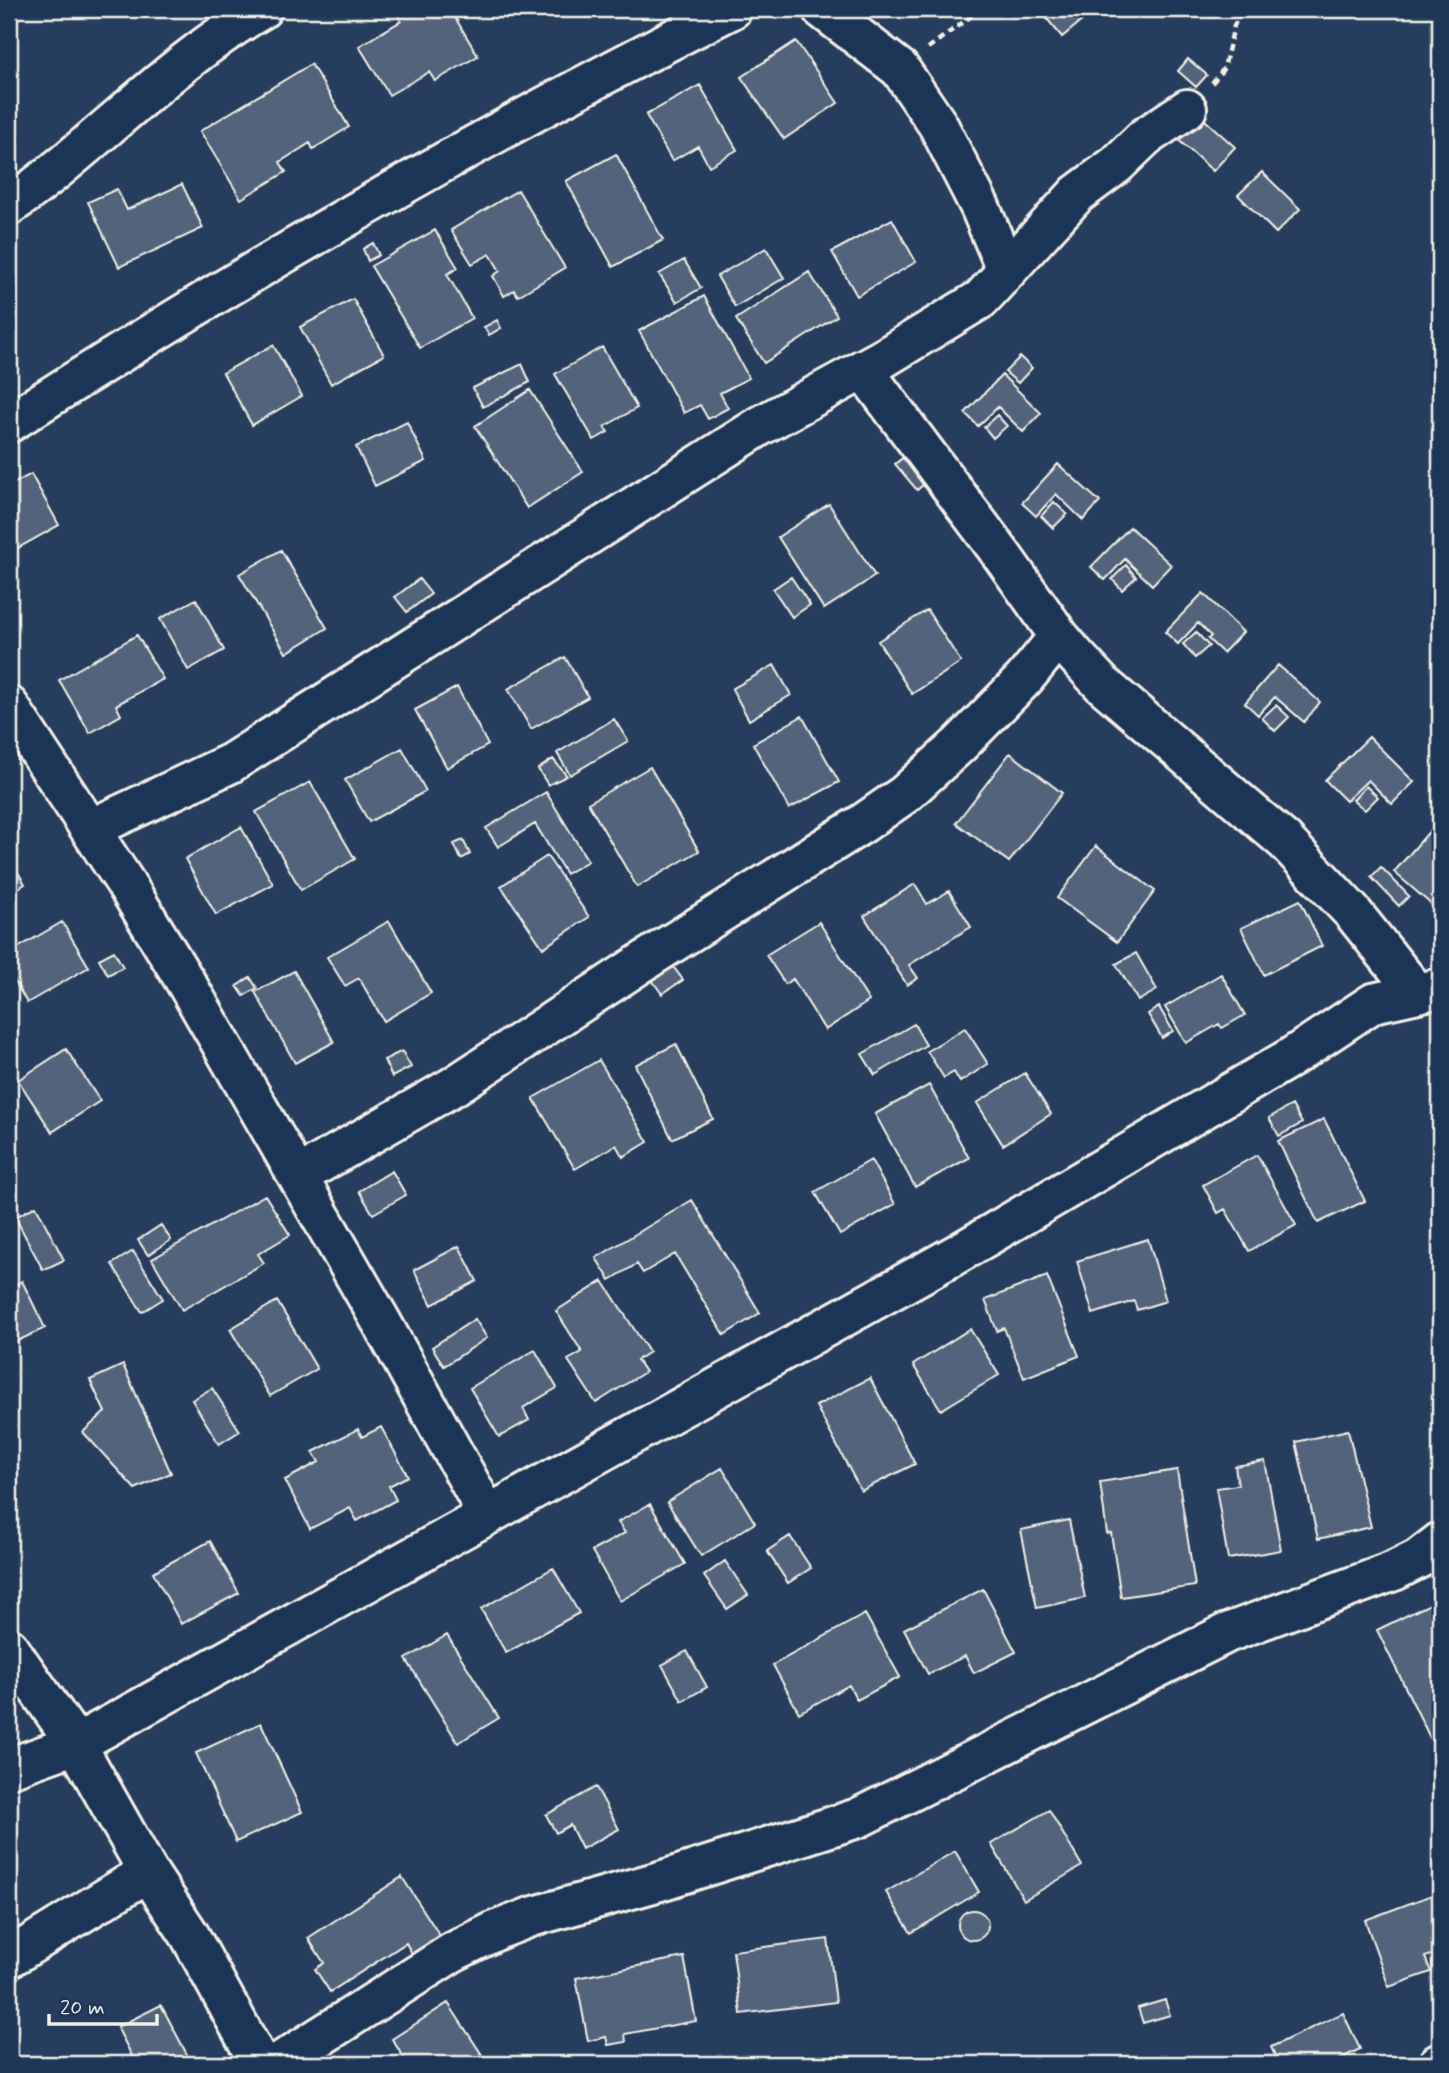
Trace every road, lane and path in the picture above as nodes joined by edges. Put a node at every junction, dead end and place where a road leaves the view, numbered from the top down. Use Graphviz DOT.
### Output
graph roads {
  1 [pos="262,9"];
  2 [pos="732,9"];
  3 [pos="822,9"];
  4 [pos="981,9"];
  5 [pos="1241,9"];
  6 [pos="900,69"];
  7 [pos="1187,108"];
  8 [pos="9,206"];
  9 [pos="1006,269"];
  10 [pos="863,369"];
  11 [pos="9,423"];
  12 [pos="1059,636"];
  13 [pos="9,706"];
  14 [pos="90,828"];
  15 [pos="1429,990"];
  16 [pos="298,1177"];
  17 [pos="487,1514"];
  18 [pos="1440,1542"];
  19 [pos="9,1648"];
  20 [pos="76,1744"];
  21 [pos="9,1768"];
  22 [pos="148,1872"];
  23 [pos="9,1958"];
  24 [pos="260,2064"];
  25 [pos="277,2064"];
  1 -- 8 [label="street"];
  2 -- 11 [label="street"];
  3 -- 6 [label="street"];
  4 -- 6 [label="path"];
  5 -- 7 [label="path"];
  6 -- 9 [label="street"];
  7 -- 9 [label="street"];
  9 -- 10 [label="street"];
  10 -- 12 [label="street"];
  10 -- 14 [label="street"];
  12 -- 15 [label="street"];
  12 -- 16 [label="street"];
  13 -- 14 [label="street"];
  14 -- 16 [label="street"];
  15 -- 17 [label="street"];
  16 -- 17 [label="street"];
  17 -- 20 [label="street"];
  18 -- 25 [label="street"];
  19 -- 20 [label="street"];
  20 -- 21 [label="street"];
  20 -- 22 [label="street"];
  22 -- 23 [label="street"];
  22 -- 24 [label="street"];
}
